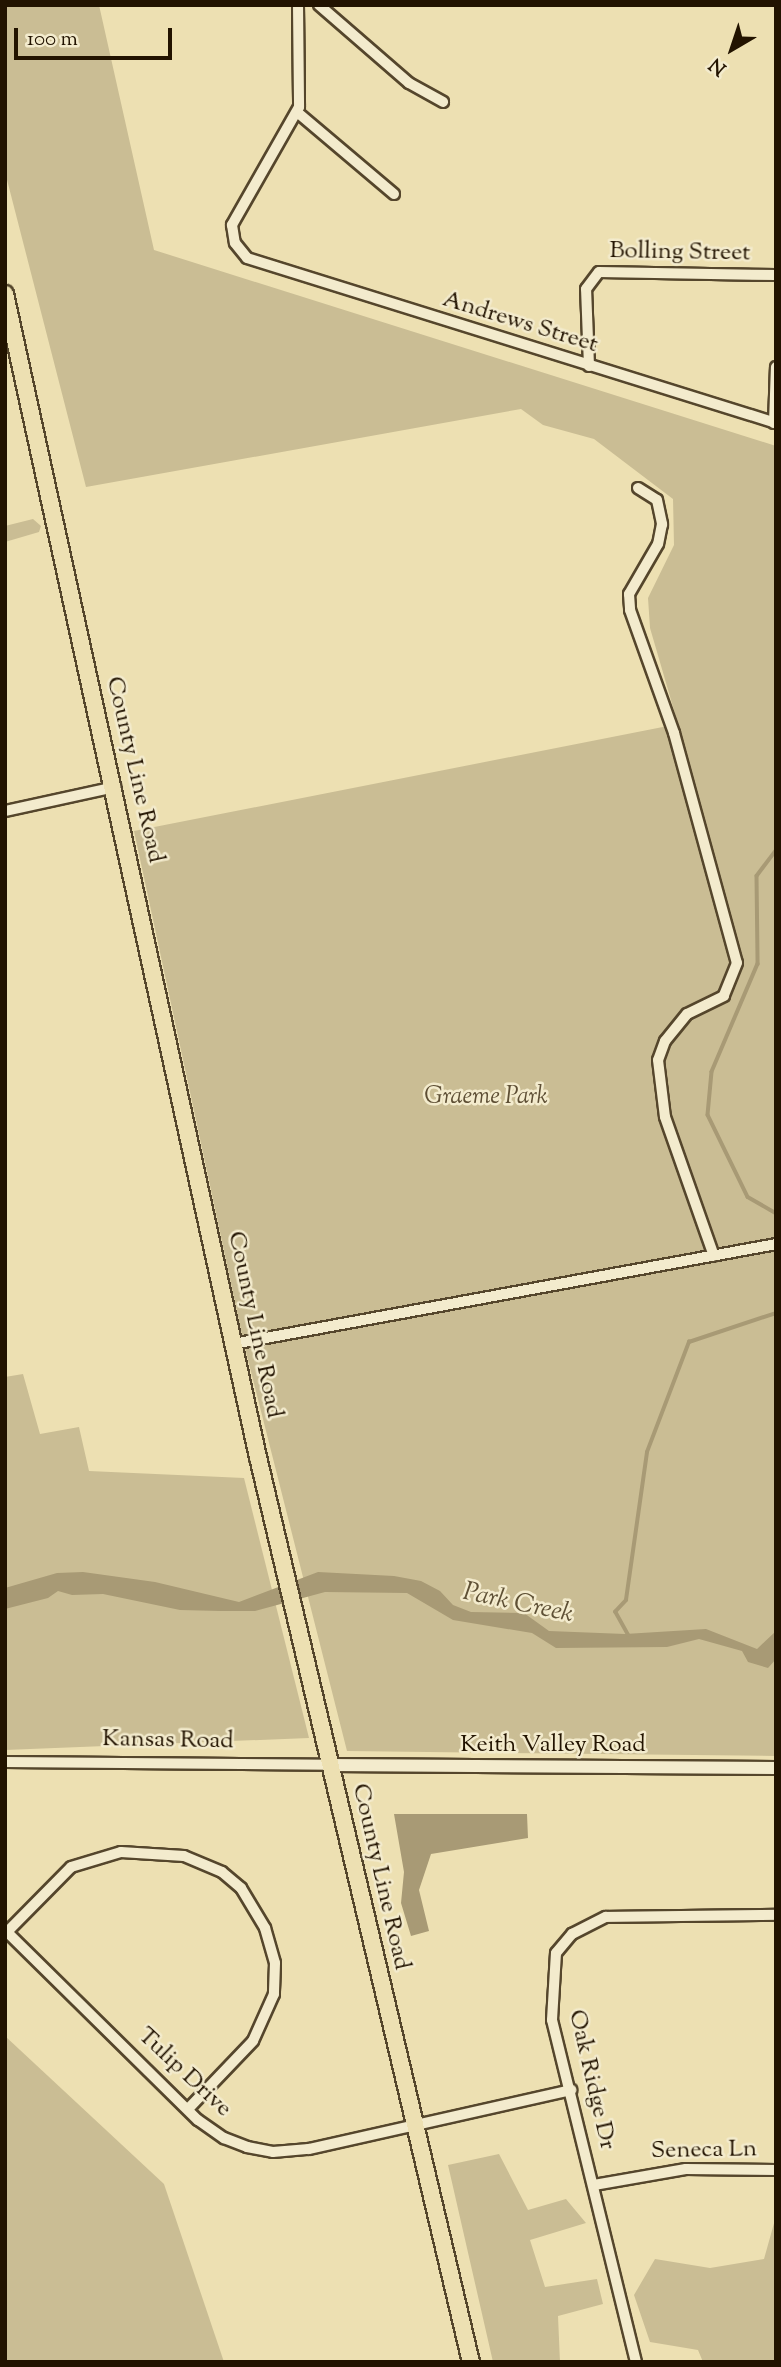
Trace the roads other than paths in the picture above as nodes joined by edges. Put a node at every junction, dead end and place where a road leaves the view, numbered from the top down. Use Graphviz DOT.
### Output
graph roads {
  1 [pos="298,5"];
  2 [pos="319,5"];
  3 [pos="443,102"];
  4 [pos="297,112"];
  5 [pos="394,194"];
  6 [pos="776,275"];
  7 [pos="5,294"];
  8 [pos="589,366"];
  9 [pos="776,367"];
  10 [pos="775,423"];
  11 [pos="638,488"];
  12 [pos="115,787"];
  13 [pos="5,811"];
  14 [pos="776,1244"];
  15 [pos="714,1256"];
  16 [pos="233,1344"];
  17 [pos="5,1762"];
  18 [pos="330,1765"];
  19 [pos="776,1768"];
  20 [pos="776,1915"];
  21 [pos="6,1931"];
  22 [pos="571,2090"];
  23 [pos="188,2109"];
  24 [pos="415,2124"];
  25 [pos="776,2170"];
  26 [pos="594,2185"];
  27 [pos="471,2362"];
  28 [pos="636,2362"];
  1 -- 4 [label="street"];
  2 -- 3 [label="street"];
  4 -- 5 [label="street"];
  4 -- 8 [label="street, Andrews Street"];
  6 -- 8 [label="street, Bolling Street"];
  7 -- 12 [label="main road, County Line Road"];
  8 -- 10 [label="street, Andrews Street"];
  9 -- 10 [label="street"];
  11 -- 15 [label="street"];
  12 -- 13 [label="street"];
  12 -- 16 [label="main road, County Line Road"];
  14 -- 15 [label="street"];
  15 -- 16 [label="street"];
  16 -- 18 [label="main road, County Line Road"];
  17 -- 18 [label="street, Kansas Road"];
  18 -- 19 [label="street, Keith Valley Road"];
  18 -- 24 [label="main road, County Line Road"];
  20 -- 22 [label="street, Oak Ridge Dr"];
  21 -- 23 [label="street, Tulip Drive"];
  21 -- 23 [label="street"];
  22 -- 24 [label="street, Tulip Drive"];
  22 -- 26 [label="street, Oak Ridge Dr"];
  23 -- 24 [label="street, Tulip Drive"];
  24 -- 27 [label="main road, County Line Road"];
  25 -- 26 [label="street, Seneca Ln"];
  26 -- 28 [label="street, Oak Ridge Dr"];
}
